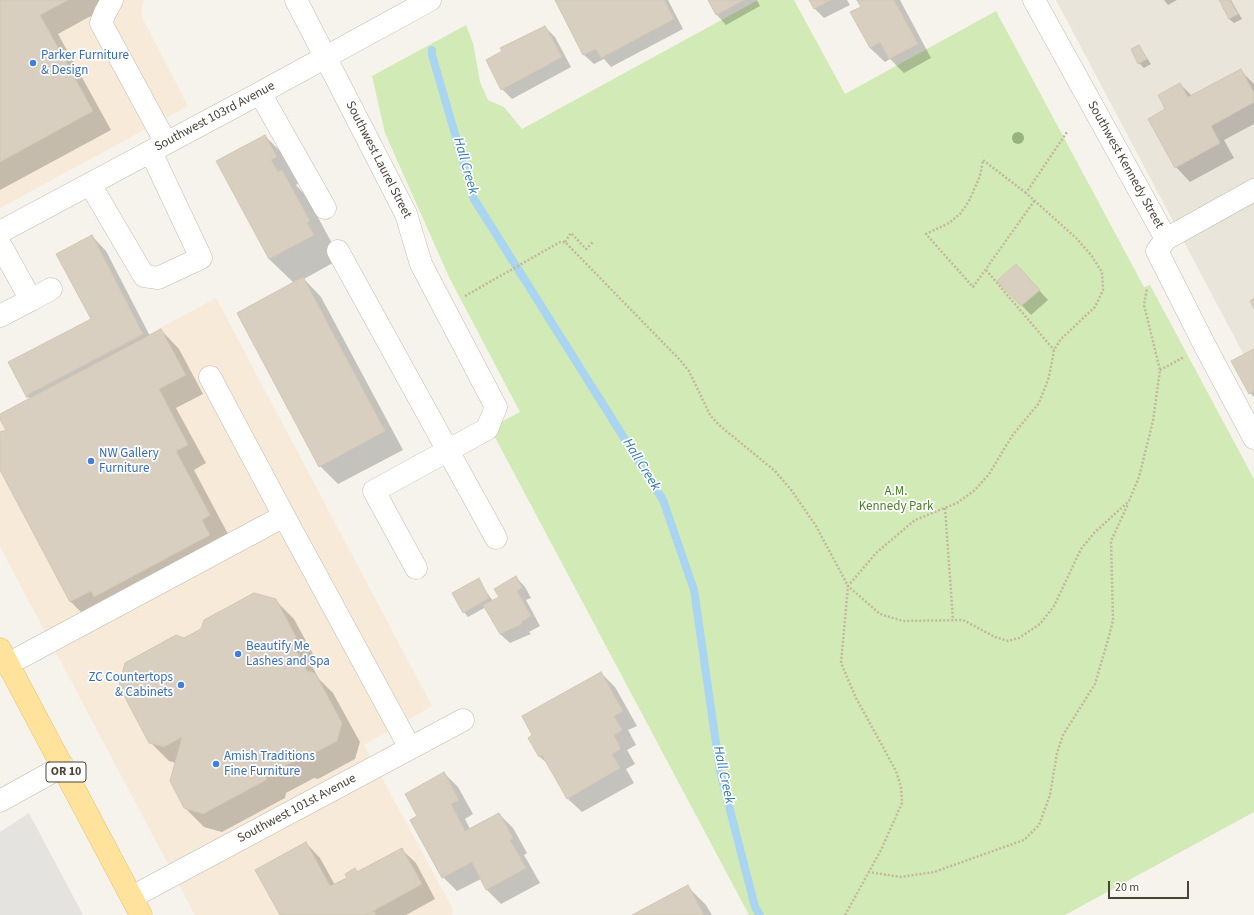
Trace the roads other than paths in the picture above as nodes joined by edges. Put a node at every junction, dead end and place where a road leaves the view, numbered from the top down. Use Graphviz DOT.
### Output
graph roads {
  1 [pos="112,0"];
  2 [pos="296,0"];
  3 [pos="430,0"];
  4 [pos="1034,0"];
  5 [pos="326,57"];
  6 [pos="260,93"];
  7 [pos="159,147"];
  8 [pos="90,184"];
  9 [pos="1254,190"];
  10 [pos="325,208"];
  11 [pos="0,232"];
  12 [pos="0,244"];
  13 [pos="1161,245"];
  14 [pos="338,251"];
  15 [pos="51,289"];
  16 [pos="31,300"];
  17 [pos="0,316"];
  18 [pos="210,377"];
  19 [pos="1252,428"];
  20 [pos="448,450"];
  21 [pos="284,516"];
  22 [pos="496,538"];
  23 [pos="416,568"];
  24 [pos="4,656"];
  25 [pos="462,720"];
  26 [pos="410,748"];
  27 [pos="63,766"];
  28 [pos="0,801"];
  29 [pos="137,906"];
  1 -- 7 [label="street"];
  2 -- 5 [label="street, Southwest Laurel Street"];
  3 -- 5 [label="street, Southwest 103rd Avenue"];
  4 -- 13 [label="street, Southwest Kennedy Street"];
  5 -- 6 [label="street, Southwest 103rd Avenue"];
  5 -- 20 [label="street, Southwest Laurel Street"];
  6 -- 7 [label="street, Southwest 103rd Avenue"];
  6 -- 10 [label="street"];
  7 -- 8 [label="street, Southwest 103rd Avenue"];
  7 -- 8 [label="street"];
  8 -- 11 [label="street, Southwest 103rd Avenue"];
  9 -- 13 [label="street"];
  12 -- 16 [label="street"];
  13 -- 19 [label="street, Southwest Kennedy Street"];
  14 -- 20 [label="street"];
  15 -- 16 [label="street"];
  16 -- 17 [label="street"];
  18 -- 21 [label="street"];
  20 -- 22 [label="street"];
  20 -- 23 [label="street"];
  21 -- 24 [label="street"];
  21 -- 26 [label="street"];
  24 -- 27 [label="main road, OR 10"];
  25 -- 26 [label="street, Southwest 101st Avenue"];
  26 -- 29 [label="street, Southwest 101st Avenue"];
  27 -- 28 [label="street"];
  27 -- 29 [label="main road, OR 10"];
}
